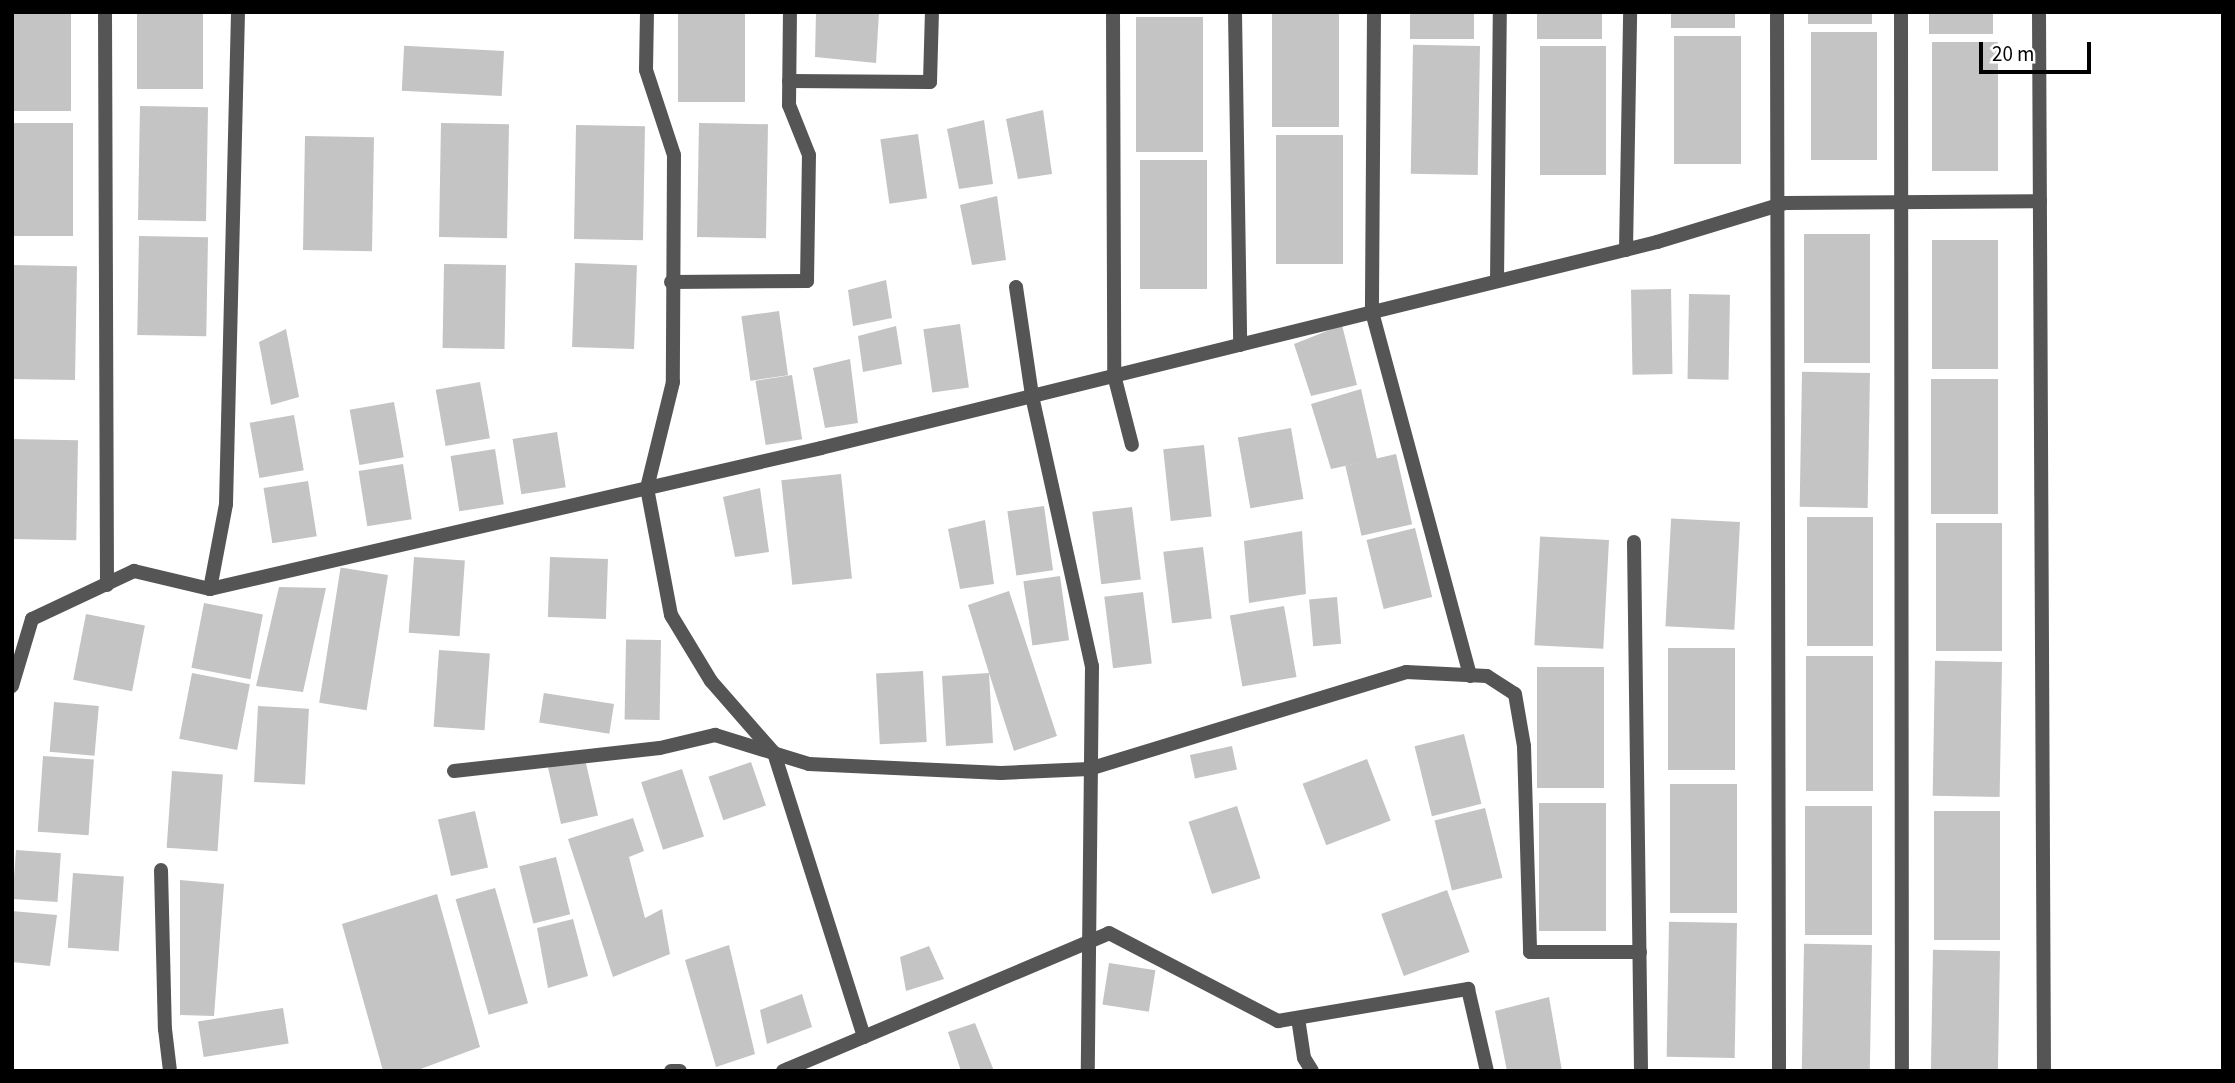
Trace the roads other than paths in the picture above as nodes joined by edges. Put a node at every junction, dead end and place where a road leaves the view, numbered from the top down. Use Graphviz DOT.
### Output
graph roads {
  1 [pos="105,12"];
  2 [pos="238,12"];
  3 [pos="647,12"];
  4 [pos="790,12"];
  5 [pos="932,12"];
  6 [pos="1113,12"];
  7 [pos="1235,12"];
  8 [pos="1374,12"];
  9 [pos="1500,12"];
  10 [pos="1630,12"];
  11 [pos="1777,12"];
  12 [pos="1900,12"];
  13 [pos="2039,12"];
  14 [pos="789,81"];
  15 [pos="2040,201"];
  16 [pos="1901,202"];
  17 [pos="1777,206"];
  18 [pos="1626,250"];
  19 [pos="1497,281"];
  20 [pos="671,282"];
  21 [pos="1016,287"];
  22 [pos="1372,312"];
  23 [pos="1240,345"];
  24 [pos="1114,375"];
  25 [pos="1032,396"];
  26 [pos="1132,445"];
  27 [pos="647,488"];
  28 [pos="1634,542"];
  29 [pos="107,584"];
  30 [pos="210,589"];
  31 [pos="1470,676"];
  32 [pos="12,686"];
  33 [pos="774,753"];
  34 [pos="1089,769"];
  35 [pos="454,771"];
  36 [pos="161,870"];
  37 [pos="1090,941"];
  38 [pos="1640,952"];
  39 [pos="1298,1018"];
  40 [pos="864,1037"];
  41 [pos="786,1070"];
  42 [pos="1485,1070"];
  43 [pos="170,1071"];
  44 [pos="671,1071"];
  45 [pos="680,1071"];
  46 [pos="1088,1071"];
  47 [pos="1312,1071"];
  48 [pos="1642,1071"];
  49 [pos="1779,1071"];
  50 [pos="1902,1071"];
  51 [pos="2044,1071"];
  1 -- 29 [label="street"];
  2 -- 30 [label="street"];
  3 -- 20 [label="street"];
  4 -- 14 [label="street"];
  5 -- 14 [label="street"];
  6 -- 24 [label="street"];
  7 -- 23 [label="street"];
  8 -- 22 [label="street"];
  9 -- 19 [label="street"];
  10 -- 18 [label="street"];
  11 -- 17 [label="street"];
  12 -- 16 [label="street"];
  13 -- 15 [label="street"];
  14 -- 20 [label="street"];
  15 -- 16 [label="street"];
  15 -- 51 [label="street"];
  16 -- 17 [label="street"];
  16 -- 50 [label="street"];
  17 -- 18 [label="street"];
  17 -- 49 [label="street"];
  18 -- 19 [label="street"];
  19 -- 22 [label="street"];
  20 -- 27 [label="street"];
  21 -- 25 [label="street"];
  22 -- 23 [label="street"];
  22 -- 31 [label="street"];
  23 -- 24 [label="street"];
  24 -- 25 [label="street"];
  24 -- 26 [label="street"];
  25 -- 27 [label="street"];
  25 -- 34 [label="street"];
  27 -- 30 [label="street"];
  27 -- 33 [label="street"];
  28 -- 38 [label="street"];
  29 -- 30 [label="street"];
  29 -- 32 [label="street"];
  31 -- 34 [label="street"];
  31 -- 38 [label="street"];
  33 -- 34 [label="street"];
  33 -- 35 [label="street"];
  33 -- 40 [label="street"];
  34 -- 37 [label="street"];
  36 -- 43 [label="street"];
  37 -- 39 [label="street"];
  37 -- 40 [label="street"];
  37 -- 46 [label="street"];
  38 -- 48 [label="street"];
  39 -- 42 [label="street"];
  39 -- 47 [label="street"];
  40 -- 41 [label="street"];
  44 -- 45 [label="street"];
}
